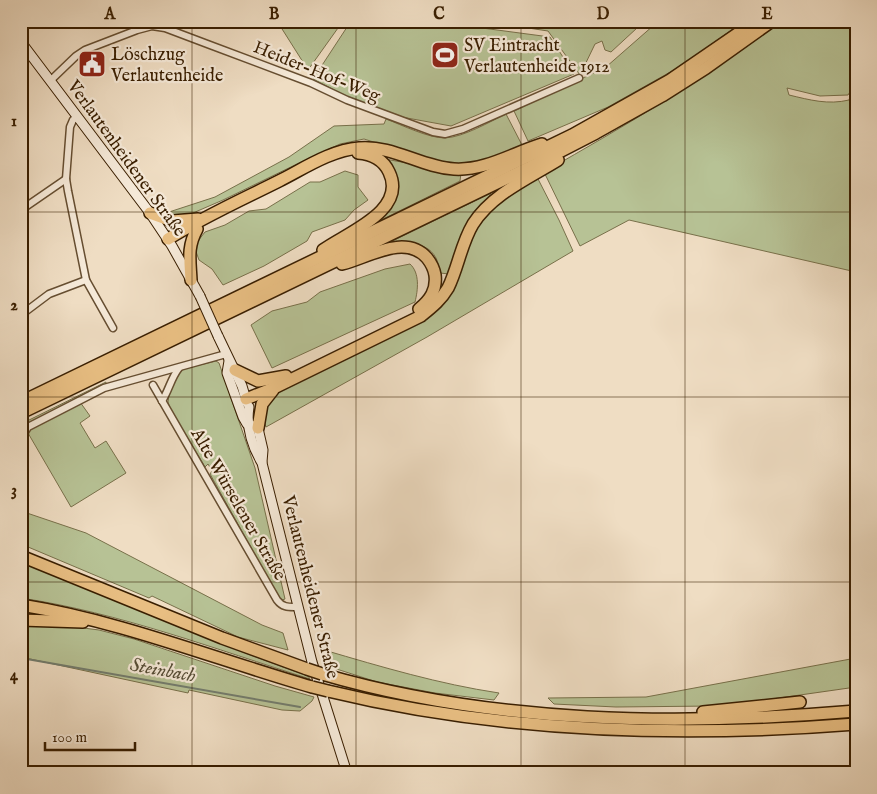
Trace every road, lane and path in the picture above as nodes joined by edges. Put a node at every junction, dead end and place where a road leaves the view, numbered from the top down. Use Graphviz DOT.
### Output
graph roads {
  1 [pos="756,21"];
  2 [pos="772,21"];
  3 [pos="151,24"];
  4 [pos="21,42"];
  5 [pos="579,78"];
  6 [pos="50,81"];
  7 [pos="77,117"];
  8 [pos="596,134"];
  9 [pos="572,135"];
  10 [pos="66,179"];
  11 [pos="21,210"];
  12 [pos="150,213"];
  13 [pos="207,217"];
  14 [pos="197,229"];
  15 [pos="170,243"];
  16 [pos="320,268"];
  17 [pos="293,271"];
  18 [pos="86,280"];
  19 [pos="191,280"];
  20 [pos="21,315"];
  21 [pos="113,328"];
  22 [pos="230,362"];
  23 [pos="179,368"];
  24 [pos="286,376"];
  25 [pos="153,386"];
  26 [pos="276,387"];
  27 [pos="246,399"];
  28 [pos="162,401"];
  29 [pos="21,402"];
  30 [pos="21,413"];
  31 [pos="253,427"];
  32 [pos="21,455"];
  33 [pos="21,556"];
  34 [pos="21,605"];
  35 [pos="298,607"];
  36 [pos="21,620"];
  37 [pos="112,624"];
  38 [pos="800,702"];
  39 [pos="856,711"];
  40 [pos="626,718"];
  41 [pos="856,724"];
  42 [pos="348,771"];
  1 -- 9 [label="highway"];
  2 -- 8 [label="highway"];
  3 -- 5 [label="street, Heider-Hof-Weg"];
  3 -- 6 [label="street, Heider-Hof-Weg"];
  4 -- 6 [label="main road, Verlautenheidener Straße"];
  6 -- 7 [label="main road, Verlautenheidener Straße"];
  7 -- 10 [label="street"];
  7 -- 12 [label="main road, Verlautenheidener Straße"];
  8 -- 16 [label="highway"];
  8 -- 26 [label="highway"];
  9 -- 13 [label="highway"];
  9 -- 17 [label="highway"];
  10 -- 11 [label="street"];
  10 -- 18 [label="street"];
  12 -- 13 [label="highway"];
  12 -- 15 [label="main road, Verlautenheidener Straße"];
  13 -- 15 [label="highway"];
  14 -- 15 [label="highway"];
  14 -- 17 [label="highway"];
  14 -- 19 [label="highway"];
  15 -- 19 [label="main road, Verlautenheidener Straße"];
  16 -- 24 [label="highway"];
  16 -- 30 [label="highway"];
  17 -- 29 [label="highway"];
  18 -- 20 [label="street"];
  18 -- 21 [label="street"];
  19 -- 22 [label="main road, Verlautenheidener Straße, bridge"];
  22 -- 23 [label="street"];
  22 -- 24 [label="highway"];
  22 -- 27 [label="main road, Verlautenheidener Straße"];
  22 -- 31 [label="main road"];
  23 -- 28 [label="street"];
  23 -- 32 [label="street"];
  24 -- 27 [label="highway"];
  25 -- 28 [label="street, Alte Würselener Straße"];
  26 -- 27 [label="highway"];
  26 -- 31 [label="highway"];
  27 -- 31 [label="main road, Verlautenheidener Straße"];
  28 -- 35 [label="street, Alte Würselener Straße"];
  31 -- 35 [label="main road, Verlautenheidener Straße"];
  33 -- 40 [label="highway, bridge"];
  34 -- 37 [label="highway"];
  35 -- 42 [label="main road, Verlautenheidener Straße"];
  36 -- 37 [label="highway"];
  37 -- 41 [label="highway, bridge"];
  38 -- 40 [label="highway"];
  39 -- 40 [label="highway"];
}
